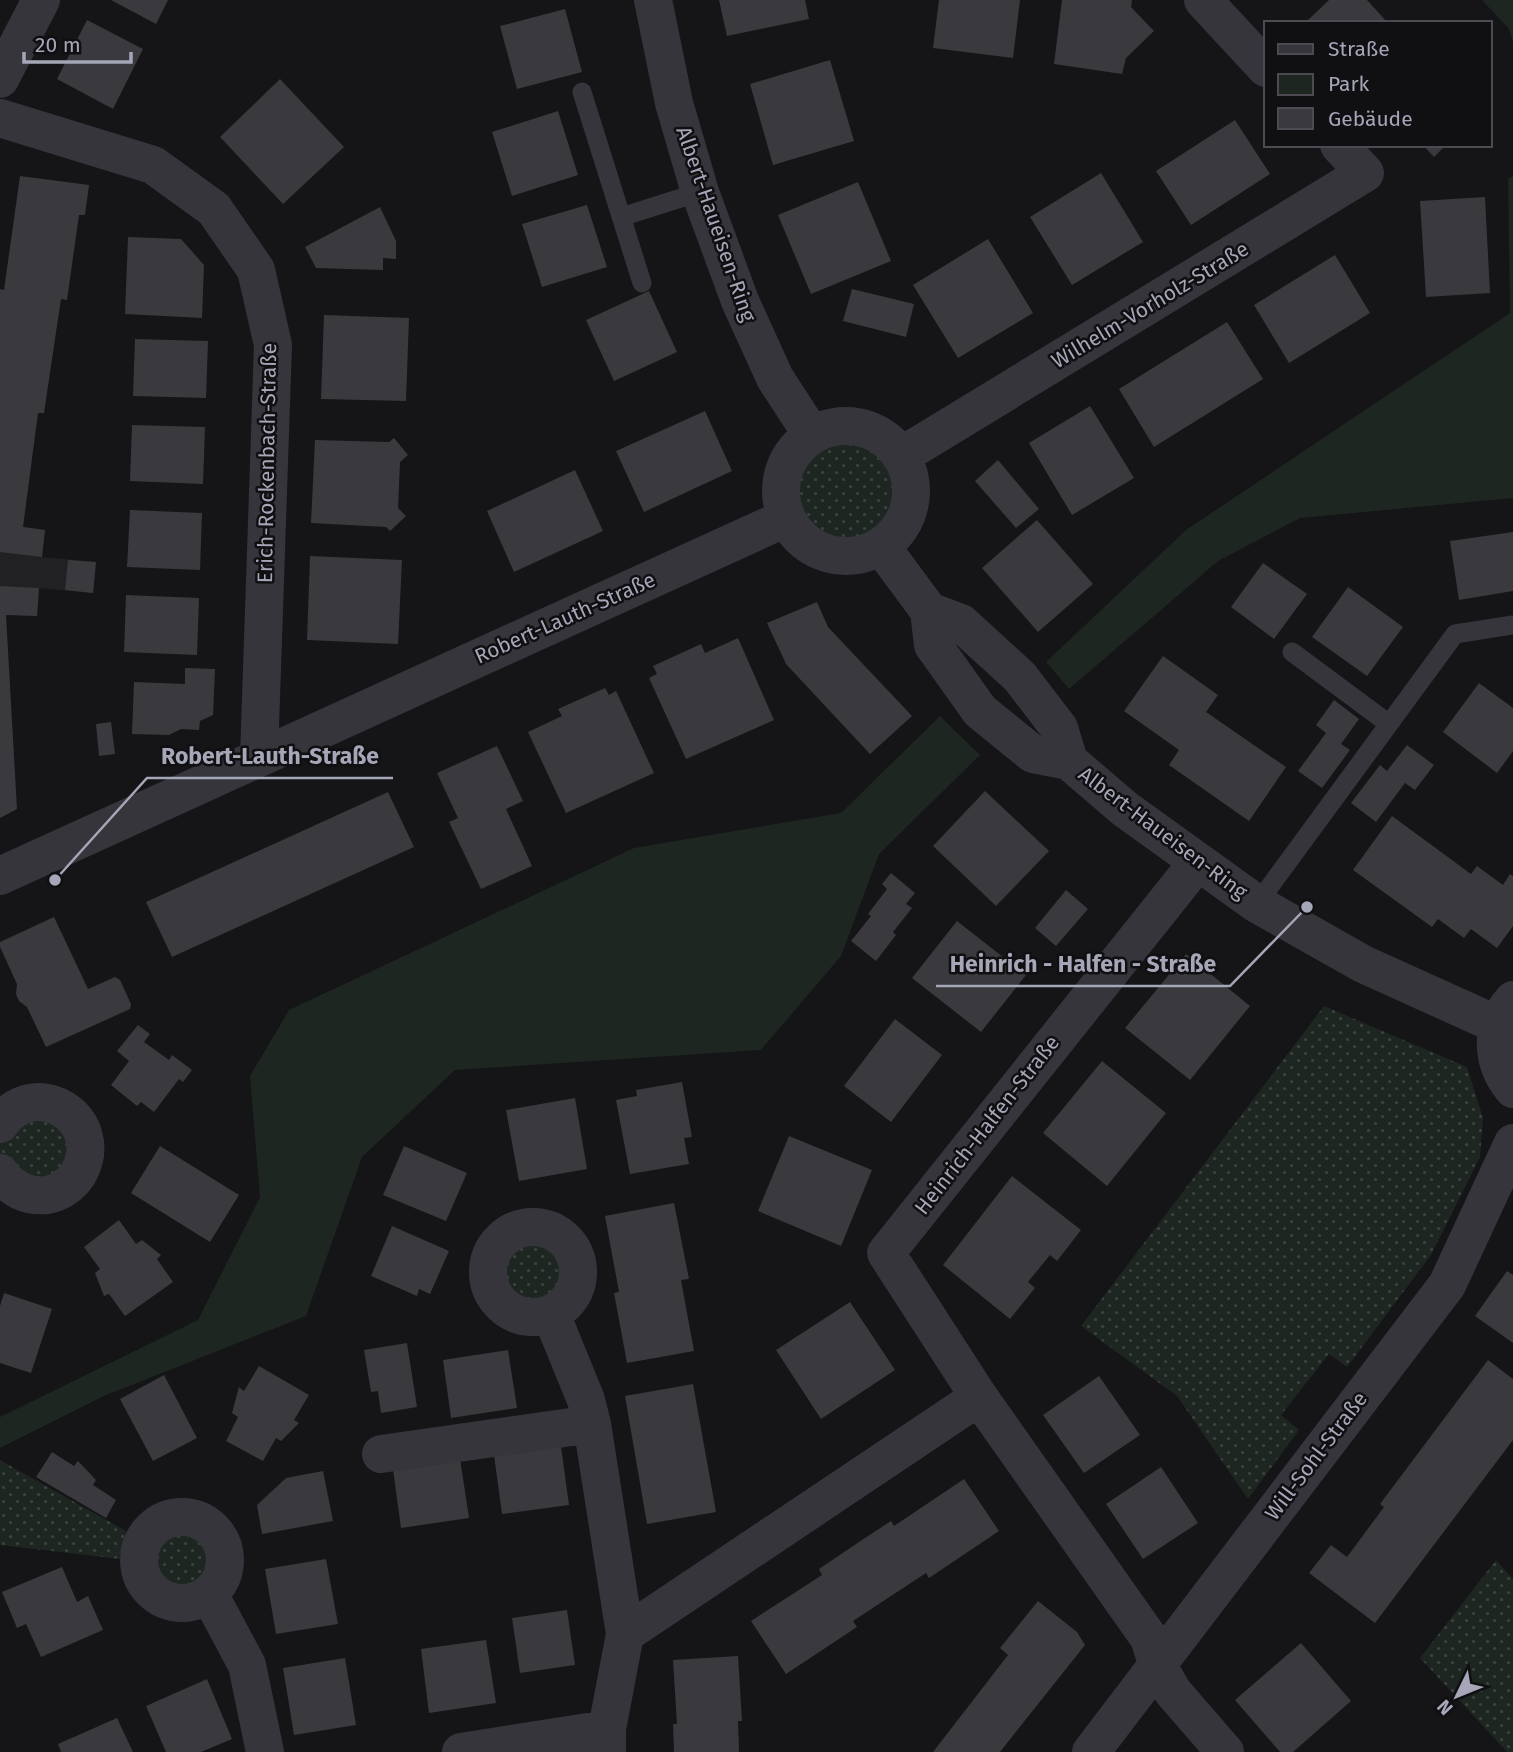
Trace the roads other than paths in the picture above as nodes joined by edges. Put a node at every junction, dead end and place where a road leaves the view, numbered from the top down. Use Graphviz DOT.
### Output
graph roads {
  1 [pos="41,0"];
  2 [pos="653,0"];
  3 [pos="1203,0"];
  4 [pos="1264,66"];
  5 [pos="0,79"];
  6 [pos="582,92"];
  7 [pos="0,117"];
  8 [pos="1341,147"];
  9 [pos="700,192"];
  10 [pos="621,217"];
  11 [pos="642,283"];
  12 [pos="812,435"];
  13 [pos="901,456"];
  14 [pos="786,518"];
  15 [pos="881,546"];
  16 [pos="929,611"];
  17 [pos="1513,625"];
  18 [pos="1292,652"];
  19 [pos="1389,724"];
  20 [pos="259,757"];
  21 [pos="1069,761"];
  22 [pos="1197,863"];
  23 [pos="0,876"];
  24 [pos="1257,904"];
  25 [pos="1505,1012"];
  26 [pos="1513,1089"];
  27 [pos="6,1106"];
  28 [pos="1513,1143"];
  29 [pos="0,1173"];
  30 [pos="551,1314"];
  31 [pos="979,1397"];
  32 [pos="592,1424"];
  33 [pos="381,1454"];
  34 [pos="209,1594"];
  35 [pos="625,1634"];
  36 [pos="1157,1664"];
  37 [pos="607,1741"];
  38 [pos="265,1752"];
  39 [pos="461,1752"];
  40 [pos="1091,1752"];
  41 [pos="1225,1752"];
  1 -- 5 [label="street"];
  2 -- 9 [label="street, Albert-Haueisen-Ring"];
  3 -- 4 [label="street"];
  6 -- 10 [label="lane"];
  7 -- 20 [label="street, Erich-Rockenbach-Straße"];
  8 -- 13 [label="street, Wilhelm-Vorholz-Straße"];
  9 -- 10 [label="lane"];
  9 -- 12 [label="street, Albert-Haueisen-Ring"];
  10 -- 11 [label="lane"];
  12 -- 13 [label="street"];
  12 -- 14 [label="street"];
  13 -- 15 [label="street"];
  14 -- 15 [label="street"];
  14 -- 20 [label="street, Robert-Lauth-Straße"];
  15 -- 16 [label="street, Albert-Haueisen-Ring"];
  16 -- 21 [label="street, Albert-Haueisen-Ring"];
  16 -- 21 [label="street, Albert-Haueisen-Ring"];
  17 -- 19 [label="lane, Albert-Haueisen-Ring"];
  18 -- 19 [label="lane"];
  19 -- 24 [label="lane, Albert-Haueisen-Ring"];
  20 -- 23 [label="street, Robert-Lauth-Straße"];
  21 -- 22 [label="street, Albert-Haueisen-Ring"];
  22 -- 24 [label="street, Albert-Haueisen-Ring"];
  22 -- 31 [label="street, Heinrich-Halfen-Straße"];
  24 -- 25 [label="street, Albert-Haueisen-Ring"];
  25 -- 26 [label="street"];
  27 -- 29 [label="street"];
  28 -- 36 [label="street, Will-Sohl-Straße"];
  30 -- 32 [label="street"];
  31 -- 35 [label="street"];
  31 -- 36 [label="street, Heinrich-Halfen-Straße"];
  32 -- 33 [label="street"];
  32 -- 35 [label="street"];
  34 -- 38 [label="street"];
  35 -- 37 [label="street"];
  36 -- 40 [label="street, Will-Sohl-Straße"];
  36 -- 41 [label="street, Heinrich-Halfen-Straße"];
  37 -- 39 [label="street"];
}
